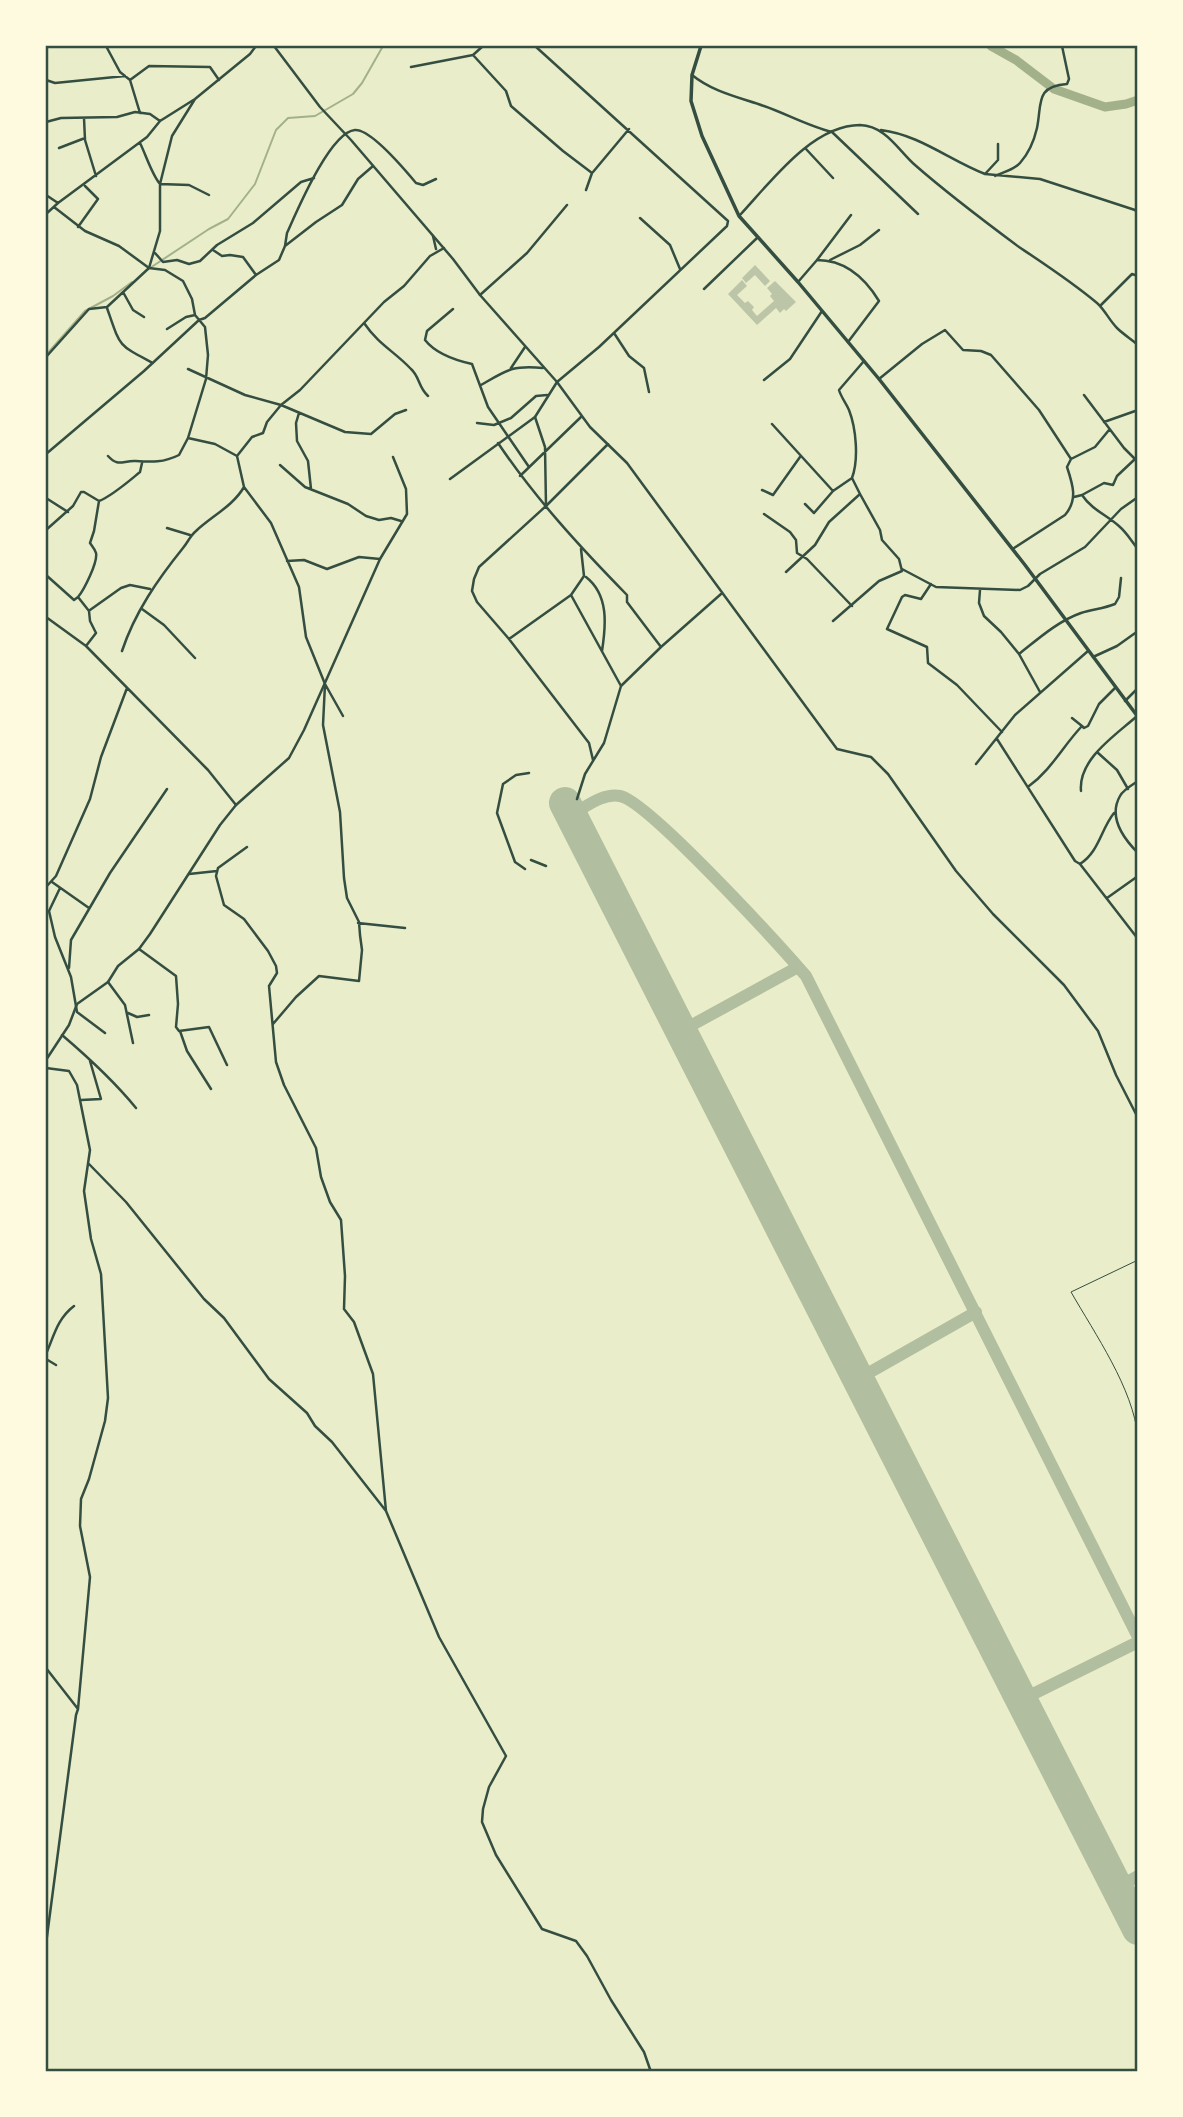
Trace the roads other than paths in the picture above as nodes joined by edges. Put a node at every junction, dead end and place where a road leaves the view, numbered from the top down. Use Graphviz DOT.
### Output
graph roads {
  1 [pos="106,46"];
  2 [pos="256,46"];
  3 [pos="274,46"];
  4 [pos="483,46"];
  5 [pos="535,46"];
  6 [pos="701,46"];
  7 [pos="1062,46"];
  8 [pos="473,55"];
  9 [pos="411,67"];
  10 [pos="692,75"];
  11 [pos="125,76"];
  12 [pos="46,80"];
  13 [pos="130,80"];
  14 [pos="219,80"];
  15 [pos="195,99"];
  16 [pos="140,113"];
  17 [pos="84,118"];
  18 [pos="160,121"];
  19 [pos="46,122"];
  20 [pos="629,129"];
  21 [pos="877,130"];
  22 [pos="832,132"];
  23 [pos="345,134"];
  24 [pos="85,138"];
  25 [pos="140,143"];
  26 [pos="998,144"];
  27 [pos="59,148"];
  28 [pos="805,149"];
  29 [pos="373,166"];
  30 [pos="592,173"];
  31 [pos="985,174"];
  32 [pos="96,176"];
  33 [pos="995,176"];
  34 [pos="314,178"];
  35 [pos="832,178"];
  36 [pos="436,179"];
  37 [pos="160,184"];
  38 [pos="84,185"];
  39 [pos="586,190"];
  40 [pos="46,195"];
  41 [pos="209,195"];
  42 [pos="58,203"];
  43 [pos="567,205"];
  44 [pos="54,207"];
  45 [pos="46,214"];
  46 [pos="918,214"];
  47 [pos="1138,214"];
  48 [pos="851,215"];
  49 [pos="738,216"];
  50 [pos="640,218"];
  51 [pos="78,227"];
  52 [pos="879,230"];
  53 [pos="432,234"];
  54 [pos="757,238"];
  55 [pos="285,246"];
  56 [pos="444,248"];
  57 [pos="213,250"];
  58 [pos="155,252"];
  59 [pos="435,253"];
  60 [pos="817,260"];
  61 [pos="830,260"];
  62 [pos="163,262"];
  63 [pos="149,268"];
  64 [pos="165,270"];
  65 [pos="680,270"];
  66 [pos="256,275"];
  67 [pos="1138,276"];
  68 [pos="798,282"];
  69 [pos="704,289"];
  70 [pos="122,292"];
  71 [pos="480,295"];
  72 [pos="1100,306"];
  73 [pos="107,307"];
  74 [pos="453,309"];
  75 [pos="822,311"];
  76 [pos="195,315"];
  77 [pos="144,317"];
  78 [pos="199,320"];
  79 [pos="364,323"];
  80 [pos="167,329"];
  81 [pos="614,333"];
  82 [pos="848,342"];
  83 [pos="1138,345"];
  84 [pos="525,347"];
  85 [pos="46,357"];
  86 [pos="864,361"];
  87 [pos="153,363"];
  88 [pos="511,368"];
  89 [pos="544,368"];
  90 [pos="188,369"];
  91 [pos="206,379"];
  92 [pos="878,379"];
  93 [pos="764,380"];
  94 [pos="557,382"];
  95 [pos="481,385"];
  96 [pos="649,392"];
  97 [pos="547,395"];
  98 [pos="1084,395"];
  99 [pos="428,396"];
  100 [pos="281,405"];
  101 [pos="406,410"];
  102 [pos="1138,410"];
  103 [pos="299,412"];
  104 [pos="582,416"];
  105 [pos="535,417"];
  106 [pos="500,422"];
  107 [pos="1104,422"];
  108 [pos="477,423"];
  109 [pos="772,424"];
  110 [pos="1110,429"];
  111 [pos="506,437"];
  112 [pos="188,438"];
  113 [pos="498,443"];
  114 [pos="607,444"];
  115 [pos="545,452"];
  116 [pos="46,454"];
  117 [pos="108,456"];
  118 [pos="237,456"];
  119 [pos="393,457"];
  120 [pos="800,457"];
  121 [pos="1071,459"];
  122 [pos="1136,461"];
  123 [pos="142,463"];
  124 [pos="280,465"];
  125 [pos="529,467"];
  126 [pos="520,476"];
  127 [pos="450,478"];
  128 [pos="852,478"];
  129 [pos="244,487"];
  130 [pos="311,489"];
  131 [pos="762,490"];
  132 [pos="833,491"];
  133 [pos="860,494"];
  134 [pos="1083,495"];
  135 [pos="1074,497"];
  136 [pos="1138,497"];
  137 [pos="46,498"];
  138 [pos="99,500"];
  139 [pos="805,504"];
  140 [pos="546,506"];
  141 [pos="68,512"];
  142 [pos="764,514"];
  143 [pos="401,521"];
  144 [pos="1111,521"];
  145 [pos="167,528"];
  146 [pos="46,530"];
  147 [pos="191,536"];
  148 [pos="581,548"];
  149 [pos="1012,549"];
  150 [pos="1138,549"];
  151 [pos="802,558"];
  152 [pos="380,559"];
  153 [pos="287,561"];
  154 [pos="902,569"];
  155 [pos="786,572"];
  156 [pos="46,575"];
  157 [pos="584,576"];
  158 [pos="1121,578"];
  159 [pos="1035,579"];
  160 [pos="931,584"];
  161 [pos="150,589"];
  162 [pos="980,590"];
  163 [pos="721,594"];
  164 [pos="571,595"];
  165 [pos="78,597"];
  166 [pos="852,606"];
  167 [pos="142,609"];
  168 [pos="89,611"];
  169 [pos="46,617"];
  170 [pos="1065,620"];
  171 [pos="833,621"];
  172 [pos="1138,631"];
  173 [pos="509,639"];
  174 [pos="86,646"];
  175 [pos="662,647"];
  176 [pos="122,651"];
  177 [pos="602,651"];
  178 [pos="1088,651"];
  179 [pos="1018,654"];
  180 [pos="1093,657"];
  181 [pos="195,658"];
  182 [pos="325,684"];
  183 [pos="621,686"];
  184 [pos="127,688"];
  185 [pos="1115,688"];
  186 [pos="1138,688"];
  187 [pos="1040,692"];
  188 [pos="1125,701"];
  189 [pos="343,716"];
  190 [pos="1137,716"];
  191 [pos="1072,718"];
  192 [pos="1082,726"];
  193 [pos="1002,732"];
  194 [pos="997,738"];
  195 [pos="1097,752"];
  196 [pos="594,761"];
  197 [pos="976,764"];
  198 [pos="529,773"];
  199 [pos="1138,781"];
  200 [pos="1029,786"];
  201 [pos="167,789"];
  202 [pos="1128,789"];
  203 [pos="1081,791"];
  204 [pos="578,799"];
  205 [pos="236,805"];
  206 [pos="1114,813"];
  207 [pos="247,847"];
  208 [pos="1138,853"];
  209 [pos="531,860"];
  210 [pos="1080,864"];
  211 [pos="546,866"];
  212 [pos="525,869"];
  213 [pos="218,871"];
  214 [pos="189,874"];
  215 [pos="1138,876"];
  216 [pos="52,882"];
  217 [pos="46,887"];
  218 [pos="60,888"];
  219 [pos="1107,898"];
  220 [pos="89,908"];
  221 [pos="357,922"];
  222 [pos="405,928"];
  223 [pos="360,935"];
  224 [pos="1138,939"];
  225 [pos="139,949"];
  226 [pos="68,968"];
  227 [pos="360,977"];
  228 [pos="108,982"];
  229 [pos="77,1004"];
  230 [pos="128,1013"];
  231 [pos="149,1015"];
  232 [pos="273,1024"];
  233 [pos="180,1031"];
  234 [pos="106,1033"];
  235 [pos="62,1035"];
  236 [pos="132,1043"];
  237 [pos="89,1058"];
  238 [pos="46,1060"];
  239 [pos="227,1065"];
  240 [pos="46,1068"];
  241 [pos="211,1089"];
  242 [pos="80,1100"];
  243 [pos="136,1108"];
  244 [pos="1138,1118"];
  245 [pos="89,1164"];
  246 [pos="1138,1260"];
  247 [pos="74,1306"];
  248 [pos="46,1356"];
  249 [pos="56,1365"];
  250 [pos="1138,1437"];
  251 [pos="386,1511"];
  252 [pos="46,1668"];
  253 [pos="78,1709"];
  254 [pos="46,1944"];
  255 [pos="651,2071"];
  1 -- 11 [label="street"];
  2 -- 14 [label="street"];
  3 -- 23 [label="street"];
  4 -- 8 [label="street"];
  5 -- 20 [label="street"];
  6 -- 10 [label="main road"];
  7 -- 33 [label="street"];
  8 -- 9 [label="street"];
  8 -- 30 [label="street"];
  10 -- 22 [label="street"];
  10 -- 49 [label="main road"];
  11 -- 12 [label="street"];
  11 -- 13 [label="street"];
  13 -- 14 [label="street"];
  13 -- 16 [label="street"];
  14 -- 15 [label="street"];
  15 -- 18 [label="street"];
  15 -- 37 [label="street"];
  16 -- 17 [label="street"];
  16 -- 18 [label="street"];
  17 -- 19 [label="street"];
  17 -- 24 [label="street"];
  18 -- 25 [label="street"];
  20 -- 30 [label="street"];
  20 -- 65 [label="street"];
  21 -- 22 [label="street"];
  21 -- 31 [label="street"];
  21 -- 72 [label="street"];
  22 -- 28 [label="street"];
  22 -- 46 [label="street"];
  23 -- 29 [label="street"];
  23 -- 34 [label="street"];
  23 -- 36 [label="street"];
  24 -- 27 [label="street"];
  24 -- 32 [label="street"];
  25 -- 32 [label="street"];
  25 -- 37 [label="street"];
  26 -- 31 [label="street"];
  28 -- 35 [label="street"];
  28 -- 49 [label="street"];
  29 -- 53 [label="street"];
  29 -- 55 [label="street"];
  30 -- 39 [label="street"];
  31 -- 33 [label="street"];
  32 -- 38 [label="street"];
  33 -- 47 [label="street"];
  34 -- 55 [label="street"];
  34 -- 57 [label="street"];
  37 -- 41 [label="street"];
  37 -- 58 [label="street"];
  38 -- 42 [label="street"];
  38 -- 51 [label="street"];
  40 -- 42 [label="street"];
  42 -- 44 [label="street"];
  43 -- 71 [label="street"];
  44 -- 45 [label="street"];
  44 -- 51 [label="street"];
  48 -- 60 [label="street"];
  49 -- 54 [label="main road"];
  50 -- 65 [label="street"];
  51 -- 63 [label="street"];
  52 -- 61 [label="street"];
  53 -- 56 [label="street"];
  53 -- 59 [label="street"];
  54 -- 68 [label="main road"];
  54 -- 69 [label="street"];
  55 -- 66 [label="street"];
  56 -- 59 [label="street"];
  56 -- 71 [label="street"];
  57 -- 62 [label="street"];
  57 -- 66 [label="street"];
  58 -- 62 [label="street"];
  58 -- 63 [label="street"];
  59 -- 79 [label="street"];
  60 -- 61 [label="street"];
  60 -- 68 [label="street"];
  61 -- 82 [label="street"];
  62 -- 64 [label="street"];
  63 -- 64 [label="street"];
  63 -- 70 [label="street"];
  64 -- 76 [label="street"];
  65 -- 81 [label="street"];
  66 -- 78 [label="street"];
  67 -- 72 [label="street"];
  68 -- 75 [label="main road"];
  70 -- 73 [label="street"];
  70 -- 77 [label="street"];
  71 -- 84 [label="street"];
  72 -- 83 [label="street"];
  73 -- 85 [label="street"];
  73 -- 87 [label="street"];
  74 -- 95 [label="street"];
  75 -- 82 [label="main road"];
  75 -- 93 [label="street"];
  76 -- 78 [label="street"];
  76 -- 80 [label="street"];
  78 -- 87 [label="street"];
  78 -- 91 [label="street"];
  79 -- 99 [label="street"];
  79 -- 100 [label="street"];
  81 -- 94 [label="street"];
  81 -- 96 [label="street"];
  82 -- 86 [label="main road"];
  84 -- 88 [label="street"];
  84 -- 89 [label="street"];
  86 -- 92 [label="main road"];
  86 -- 128 [label="street"];
  87 -- 116 [label="street"];
  88 -- 89 [label="street"];
  88 -- 95 [label="street"];
  89 -- 94 [label="street"];
  90 -- 91 [label="street"];
  91 -- 100 [label="street"];
  91 -- 112 [label="street"];
  92 -- 121 [label="street"];
  92 -- 149 [label="main road"];
  94 -- 97 [label="street"];
  94 -- 104 [label="street"];
  95 -- 106 [label="street"];
  97 -- 105 [label="street"];
  97 -- 106 [label="street"];
  98 -- 107 [label="street"];
  100 -- 103 [label="street"];
  100 -- 118 [label="street"];
  101 -- 103 [label="street"];
  102 -- 107 [label="street"];
  103 -- 130 [label="street"];
  104 -- 114 [label="street"];
  104 -- 115 [label="street"];
  105 -- 111 [label="street"];
  105 -- 115 [label="street"];
  106 -- 108 [label="street"];
  106 -- 111 [label="street"];
  107 -- 110 [label="street"];
  109 -- 120 [label="street"];
  110 -- 121 [label="street"];
  110 -- 122 [label="street"];
  111 -- 113 [label="street"];
  111 -- 125 [label="street"];
  112 -- 118 [label="street"];
  112 -- 123 [label="street"];
  113 -- 126 [label="street"];
  113 -- 127 [label="street"];
  114 -- 140 [label="street"];
  114 -- 163 [label="street"];
  115 -- 125 [label="street"];
  115 -- 140 [label="street"];
  117 -- 123 [label="street"];
  118 -- 129 [label="street"];
  119 -- 143 [label="street"];
  120 -- 131 [label="street"];
  120 -- 132 [label="street"];
  121 -- 135 [label="street"];
  122 -- 134 [label="street"];
  123 -- 138 [label="street"];
  124 -- 130 [label="street"];
  125 -- 126 [label="street"];
  126 -- 140 [label="street"];
  128 -- 132 [label="street"];
  128 -- 133 [label="street"];
  129 -- 147 [label="street"];
  129 -- 153 [label="street"];
  130 -- 143 [label="street"];
  132 -- 139 [label="street"];
  133 -- 151 [label="street"];
  133 -- 154 [label="street"];
  134 -- 135 [label="street"];
  134 -- 144 [label="street"];
  135 -- 149 [label="street"];
  136 -- 144 [label="street"];
  137 -- 141 [label="street"];
  138 -- 141 [label="street"];
  138 -- 165 [label="street"];
  140 -- 148 [label="street"];
  140 -- 173 [label="street"];
  141 -- 146 [label="street"];
  142 -- 151 [label="street"];
  143 -- 152 [label="street"];
  144 -- 150 [label="street"];
  144 -- 159 [label="street"];
  145 -- 147 [label="street"];
  147 -- 161 [label="street"];
  148 -- 157 [label="street"];
  148 -- 175 [label="street"];
  149 -- 159 [label="main road"];
  151 -- 155 [label="street"];
  151 -- 166 [label="street"];
  152 -- 153 [label="street"];
  152 -- 182 [label="street"];
  153 -- 182 [label="street"];
  154 -- 160 [label="street"];
  154 -- 166 [label="street"];
  156 -- 165 [label="street"];
  157 -- 164 [label="street"];
  157 -- 177 [label="street"];
  158 -- 170 [label="street"];
  159 -- 162 [label="street"];
  159 -- 170 [label="main road"];
  160 -- 162 [label="street"];
  160 -- 193 [label="street"];
  161 -- 167 [label="street"];
  161 -- 168 [label="street"];
  162 -- 179 [label="street"];
  163 -- 175 [label="street"];
  163 -- 244 [label="street"];
  164 -- 173 [label="street"];
  164 -- 177 [label="street"];
  165 -- 168 [label="street"];
  166 -- 171 [label="street"];
  167 -- 176 [label="street"];
  167 -- 181 [label="street"];
  168 -- 174 [label="street"];
  169 -- 174 [label="street"];
  170 -- 178 [label="main road"];
  170 -- 179 [label="street"];
  172 -- 180 [label="street"];
  173 -- 196 [label="street"];
  174 -- 184 [label="street"];
  175 -- 183 [label="street"];
  177 -- 183 [label="street"];
  178 -- 180 [label="main road"];
  178 -- 187 [label="street"];
  179 -- 187 [label="street"];
  180 -- 185 [label="main road"];
  182 -- 189 [label="street"];
  182 -- 205 [label="street"];
  182 -- 223 [label="street"];
  183 -- 196 [label="street"];
  184 -- 205 [label="street"];
  184 -- 216 [label="street"];
  185 -- 188 [label="main road"];
  185 -- 192 [label="street"];
  186 -- 188 [label="street"];
  187 -- 193 [label="street"];
  188 -- 190 [label="main road"];
  190 -- 195 [label="street"];
  191 -- 192 [label="street"];
  192 -- 200 [label="street"];
  193 -- 194 [label="street"];
  194 -- 197 [label="street"];
  194 -- 200 [label="street"];
  195 -- 202 [label="street"];
  195 -- 203 [label="street"];
  196 -- 204 [label="street"];
  198 -- 212 [label="street"];
  199 -- 202 [label="street"];
  200 -- 210 [label="street"];
  201 -- 220 [label="street"];
  202 -- 206 [label="street"];
  205 -- 214 [label="street"];
  206 -- 208 [label="street"];
  206 -- 210 [label="street"];
  207 -- 213 [label="street"];
  209 -- 211 [label="street"];
  210 -- 219 [label="street"];
  213 -- 214 [label="street"];
  213 -- 232 [label="street"];
  214 -- 225 [label="street"];
  215 -- 219 [label="street"];
  216 -- 217 [label="street"];
  216 -- 218 [label="street"];
  218 -- 220 [label="street"];
  218 -- 226 [label="street"];
  219 -- 224 [label="street"];
  220 -- 226 [label="street"];
  221 -- 222 [label="street"];
  221 -- 223 [label="street"];
  221 -- 227 [label="street"];
  223 -- 232 [label="street"];
  225 -- 228 [label="street"];
  225 -- 233 [label="street"];
  226 -- 229 [label="street"];
  228 -- 229 [label="street"];
  228 -- 230 [label="street"];
  229 -- 234 [label="street"];
  229 -- 235 [label="street"];
  230 -- 231 [label="street"];
  230 -- 236 [label="street"];
  232 -- 251 [label="street"];
  233 -- 239 [label="street"];
  233 -- 241 [label="street"];
  235 -- 237 [label="street"];
  235 -- 238 [label="street"];
  237 -- 242 [label="street"];
  237 -- 243 [label="street"];
  240 -- 242 [label="street"];
  242 -- 245 [label="street"];
  245 -- 251 [label="street"];
  245 -- 253 [label="street"];
  246 -- 250 [label="lane"];
  247 -- 248 [label="street"];
  248 -- 249 [label="street"];
  251 -- 255 [label="street"];
  252 -- 253 [label="street"];
  253 -- 254 [label="street"];
}
